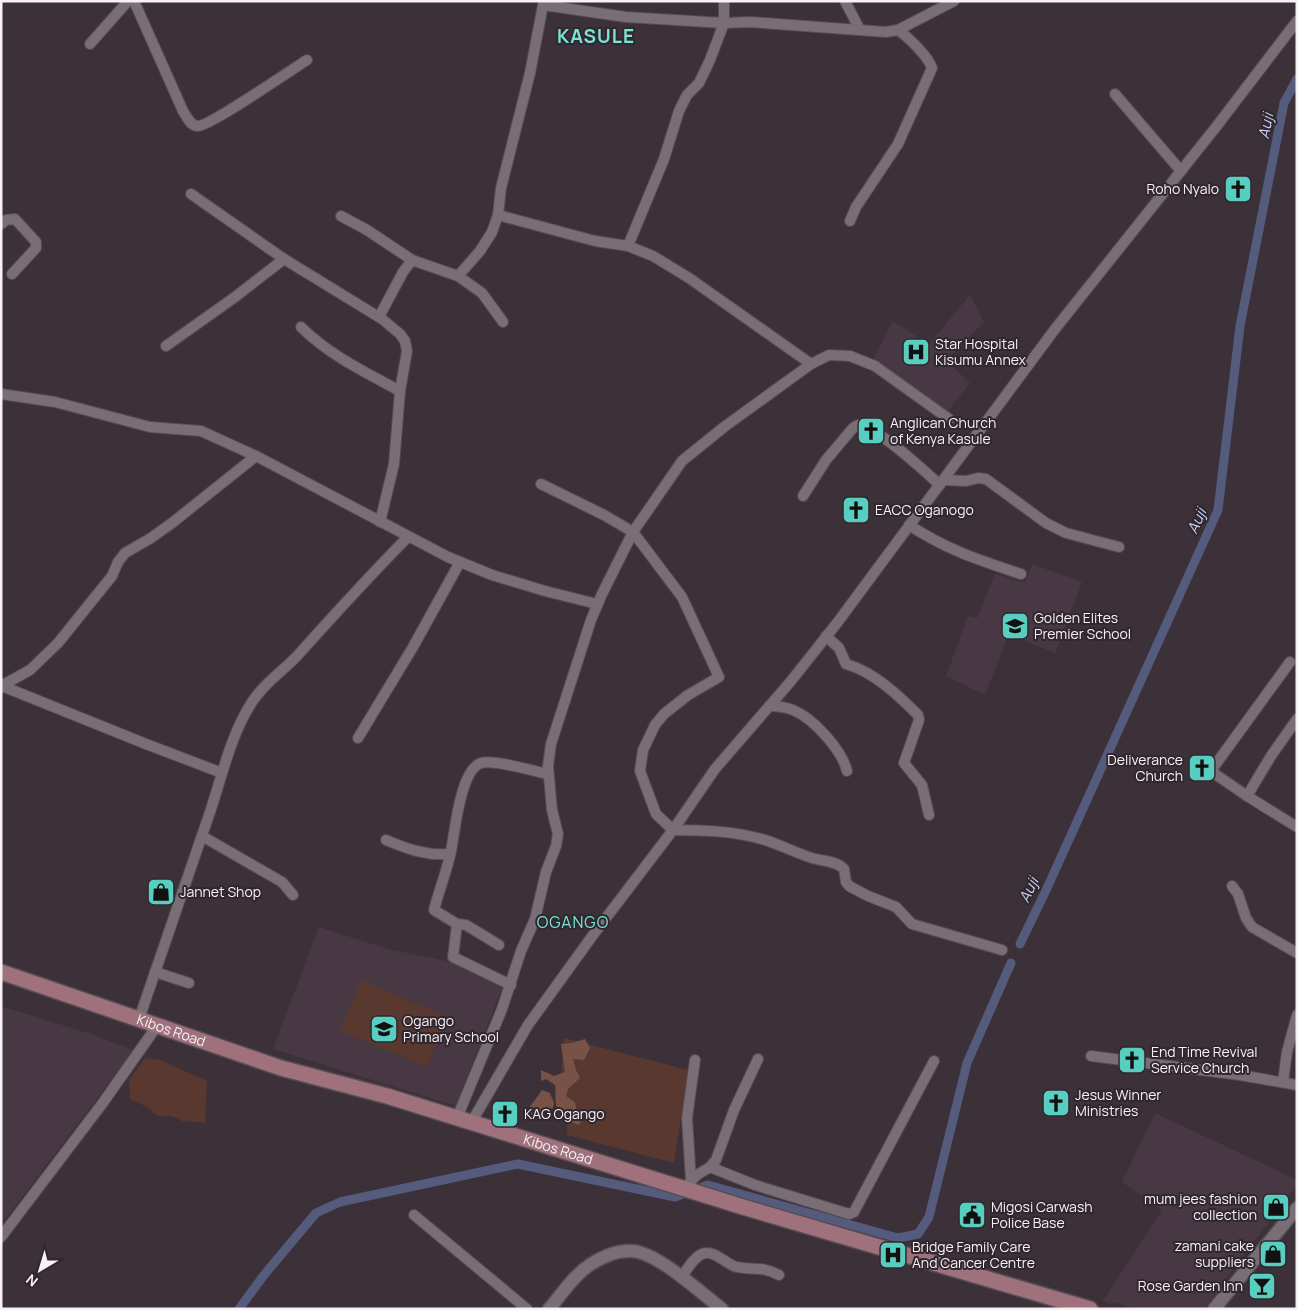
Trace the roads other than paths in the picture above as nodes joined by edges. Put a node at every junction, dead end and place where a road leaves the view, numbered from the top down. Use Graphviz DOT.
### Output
graph roads {
  1 [pos="128,1"];
  2 [pos="134,1"];
  3 [pos="724,1"];
  4 [pos="845,1"];
  5 [pos="954,1"];
  6 [pos="543,3"];
  7 [pos="724,23"];
  8 [pos="1295,26"];
  9 [pos="860,30"];
  10 [pos="898,30"];
  11 [pos="90,44"];
  12 [pos="307,60"];
  13 [pos="1115,94"];
  14 [pos="1181,171"];
  15 [pos="191,194"];
  16 [pos="498,215"];
  17 [pos="341,216"];
  18 [pos="850,221"];
  19 [pos="1,224"];
  20 [pos="628,246"];
  21 [pos="284,259"];
  22 [pos="412,260"];
  23 [pos="12,274"];
  24 [pos="458,276"];
  25 [pos="379,317"];
  26 [pos="503,322"];
  27 [pos="301,327"];
  28 [pos="166,346"];
  29 [pos="811,364"];
  30 [pos="400,391"];
  31 [pos="1,394"];
  32 [pos="948,419"];
  33 [pos="256,456"];
  34 [pos="942,482"];
  35 [pos="541,484"];
  36 [pos="803,496"];
  37 [pos="380,522"];
  38 [pos="909,526"];
  39 [pos="633,532"];
  40 [pos="408,537"];
  41 [pos="1119,547"];
  42 [pos="460,562"];
  43 [pos="1021,574"];
  44 [pos="598,604"];
  45 [pos="826,636"];
  46 [pos="1290,662"];
  47 [pos="2,686"];
  48 [pos="769,706"];
  49 [pos="1297,719"];
  50 [pos="358,738"];
  51 [pos="847,771"];
  52 [pos="222,773"];
  53 [pos="548,774"];
  54 [pos="1247,796"];
  55 [pos="929,814"];
  56 [pos="1297,827"];
  57 [pos="672,830"];
  58 [pos="202,836"];
  59 [pos="386,840"];
  60 [pos="450,854"];
  61 [pos="1232,886"];
  62 [pos="294,895"];
  63 [pos="458,924"];
  64 [pos="499,945"];
  65 [pos="1002,950"];
  66 [pos="1297,953"];
  67 [pos="1,972"];
  68 [pos="155,972"];
  69 [pos="189,983"];
  70 [pos="510,985"];
  71 [pos="1297,1015"];
  72 [pos="139,1019"];
  73 [pos="157,1026"];
  74 [pos="1090,1056"];
  75 [pos="758,1059"];
  76 [pos="695,1060"];
  77 [pos="934,1061"];
  78 [pos="1284,1082"];
  79 [pos="1297,1085"];
  80 [pos="464,1121"];
  81 [pos="710,1167"];
  82 [pos="687,1186"];
  83 [pos="1297,1208"];
  84 [pos="414,1215"];
  85 [pos="1,1238"];
  86 [pos="779,1275"];
  87 [pos="681,1278"];
  88 [pos="1080,1307"];
  89 [pos="526,1309"];
  90 [pos="548,1309"];
  91 [pos="722,1309"];
  92 [pos="1214,1309"];
  1 -- 11 [label="street"];
  2 -- 12 [label="street"];
  3 -- 7 [label="street"];
  4 -- 9 [label="street"];
  5 -- 10 [label="street"];
  6 -- 7 [label="street"];
  6 -- 16 [label="street"];
  7 -- 9 [label="street"];
  7 -- 20 [label="street"];
  8 -- 14 [label="street"];
  9 -- 10 [label="street"];
  10 -- 18 [label="street"];
  13 -- 14 [label="street"];
  14 -- 34 [label="street"];
  15 -- 21 [label="street"];
  16 -- 20 [label="street"];
  16 -- 24 [label="street"];
  17 -- 22 [label="street"];
  19 -- 23 [label="street"];
  20 -- 29 [label="street"];
  21 -- 25 [label="street"];
  21 -- 28 [label="street"];
  22 -- 24 [label="street"];
  22 -- 25 [label="street"];
  24 -- 26 [label="street"];
  25 -- 30 [label="street"];
  27 -- 30 [label="street"];
  29 -- 32 [label="street"];
  29 -- 39 [label="street"];
  30 -- 37 [label="street"];
  31 -- 33 [label="street"];
  33 -- 37 [label="street"];
  33 -- 47 [label="street"];
  34 -- 36 [label="street"];
  34 -- 38 [label="street"];
  34 -- 41 [label="street"];
  35 -- 39 [label="street"];
  37 -- 40 [label="street"];
  38 -- 43 [label="street"];
  38 -- 45 [label="street"];
  39 -- 44 [label="street"];
  39 -- 57 [label="street"];
  40 -- 42 [label="street"];
  40 -- 52 [label="street"];
  42 -- 44 [label="street"];
  42 -- 50 [label="street"];
  44 -- 53 [label="street"];
  45 -- 48 [label="street"];
  45 -- 55 [label="street"];
  46 -- 54 [label="street"];
  47 -- 52 [label="street"];
  48 -- 51 [label="street"];
  48 -- 57 [label="street"];
  49 -- 54 [label="street"];
  52 -- 58 [label="street"];
  53 -- 60 [label="street"];
  53 -- 70 [label="street"];
  54 -- 56 [label="street"];
  57 -- 65 [label="street"];
  57 -- 80 [label="street"];
  58 -- 62 [label="street"];
  58 -- 68 [label="street"];
  59 -- 60 [label="street"];
  60 -- 63 [label="street"];
  61 -- 66 [label="street"];
  63 -- 64 [label="street"];
  63 -- 70 [label="street"];
  67 -- 72 [label="main road, Kibos Road"];
  68 -- 69 [label="street"];
  68 -- 72 [label="street"];
  70 -- 80 [label="street"];
  71 -- 78 [label="street"];
  72 -- 73 [label="main road, Kibos Road"];
  73 -- 80 [label="main road, Kibos Road"];
  73 -- 85 [label="street"];
  74 -- 78 [label="street"];
  75 -- 81 [label="street"];
  76 -- 82 [label="street"];
  77 -- 81 [label="street"];
  78 -- 79 [label="street"];
  80 -- 82 [label="main road, Kibos Road"];
  81 -- 82 [label="street"];
  82 -- 88 [label="main road, Kibos Road"];
  83 -- 92 [label="street"];
  84 -- 89 [label="street"];
  86 -- 87 [label="street"];
  87 -- 90 [label="street"];
  87 -- 91 [label="street"];
}
